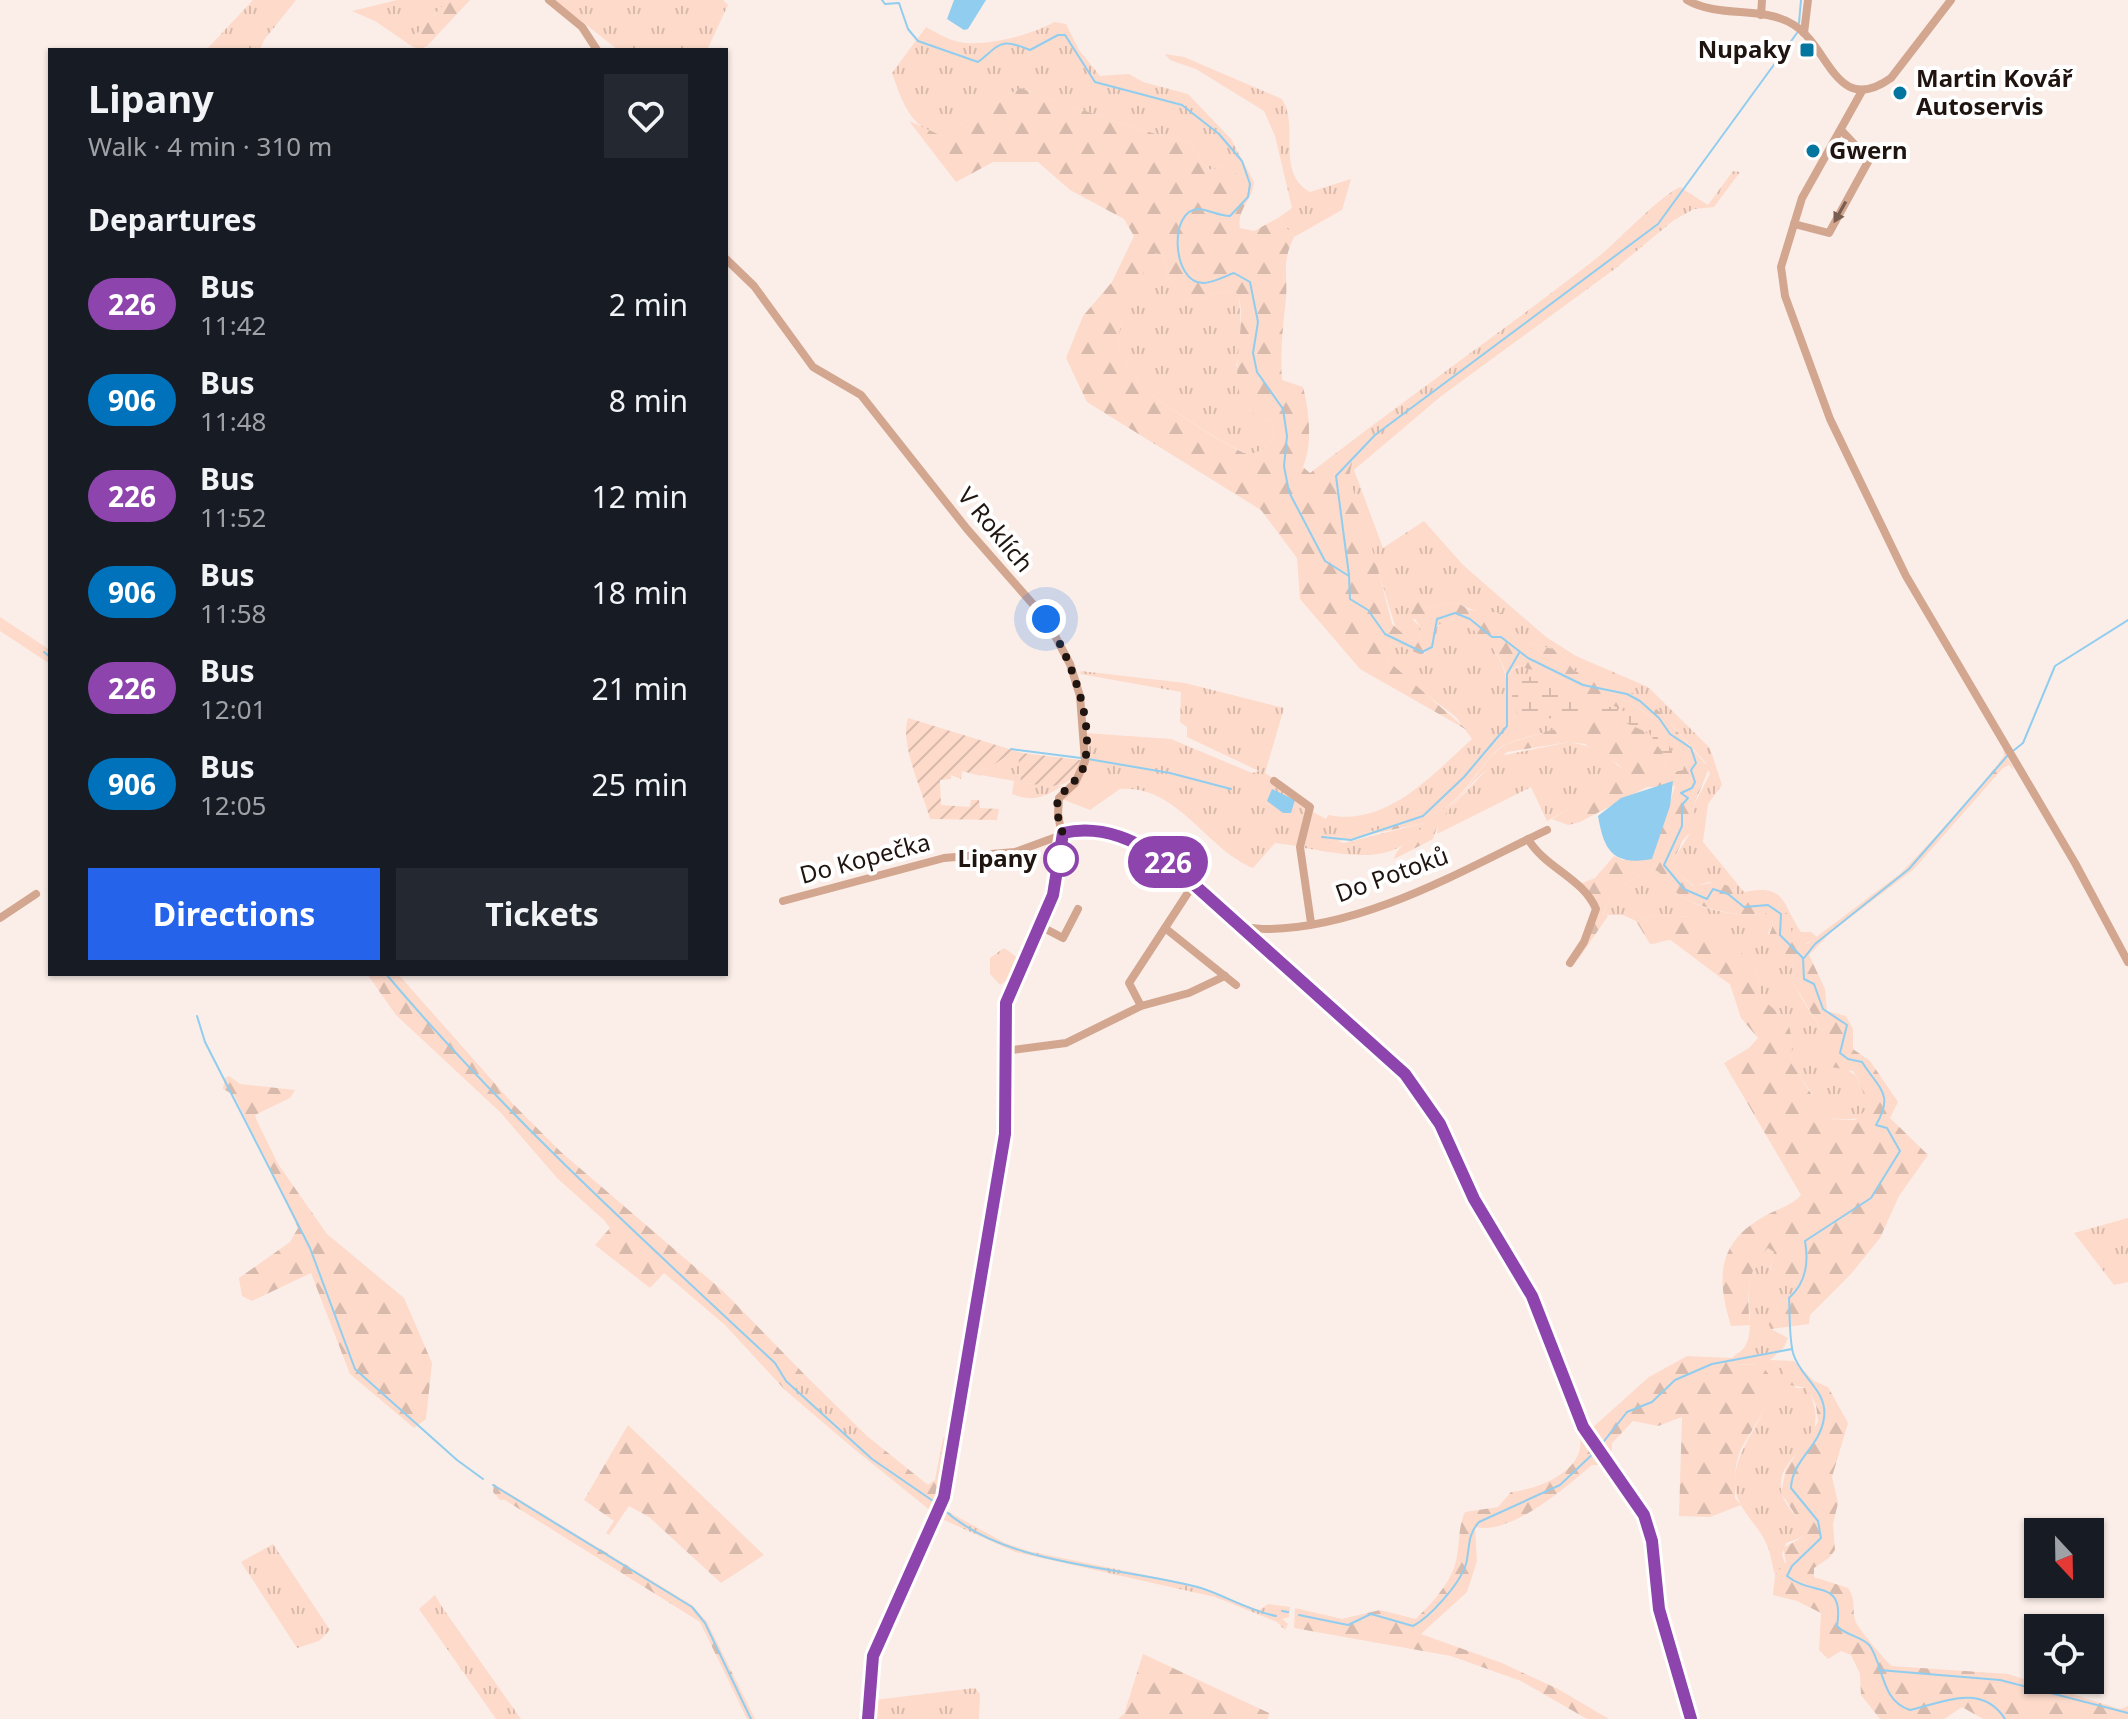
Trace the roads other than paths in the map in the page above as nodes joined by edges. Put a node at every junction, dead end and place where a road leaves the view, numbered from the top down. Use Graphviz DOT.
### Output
graph roads {
  1 [pos="549,0"];
  2 [pos="1687,0"];
  3 [pos="1762,0"];
  4 [pos="1808,0"];
  5 [pos="1951,0"];
  6 [pos="1761,15"];
  7 [pos="1799,29"];
  8 [pos="596,48"];
  9 [pos="1862,91"];
  10 [pos="1841,130"];
  11 [pos="1794,224"];
  12 [pos="728,261"];
  13 [pos="1274,781"];
  14 [pos="1547,830"];
  15 [pos="1063,833"];
  16 [pos="1528,839"];
  17 [pos="1193,885"];
  18 [pos="36,894"];
  19 [pos="783,901"];
  20 [pos="1078,909"];
  21 [pos="0,918"];
  22 [pos="1311,923"];
  23 [pos="1042,927"];
  24 [pos="1165,928"];
  25 [pos="1242,928"];
  26 [pos="2128,962"];
  27 [pos="1570,963"];
  28 [pos="1225,976"];
  29 [pos="1236,985"];
  30 [pos="1141,1006"];
  31 [pos="1005,1051"];
  32 [pos="868,1719"];
  33 [pos="1691,1719"];
  1 -- 8 [label="street"];
  2 -- 6 [label="street"];
  3 -- 6 [label="street"];
  4 -- 7 [label="street"];
  5 -- 9 [label="street"];
  6 -- 7 [label="street"];
  7 -- 9 [label="street"];
  9 -- 10 [label="street"];
  10 -- 11 [label="street"];
  10 -- 11 [label="street, one-way"];
  11 -- 26 [label="street"];
  12 -- 15 [label="street, V Roklích"];
  13 -- 22 [label="street"];
  14 -- 16 [label="street, Do Potoků"];
  15 -- 17 [label="street, Do Kopečka"];
  15 -- 19 [label="street, Do Kopečka"];
  15 -- 23 [label="street, V Roklích"];
  16 -- 22 [label="street, Do Potoků"];
  16 -- 27 [label="street"];
  17 -- 24 [label="street"];
  17 -- 25 [label="street, Do Kopečka"];
  18 -- 21 [label="street"];
  20 -- 23 [label="street"];
  22 -- 25 [label="street, Do Potoků"];
  23 -- 31 [label="street, V Roklích"];
  24 -- 28 [label="street"];
  24 -- 30 [label="street"];
  25 -- 33 [label="street, Do Kopečka"];
  28 -- 29 [label="street"];
  28 -- 30 [label="street"];
  30 -- 31 [label="street"];
  31 -- 32 [label="street, V Roklích"];
}
